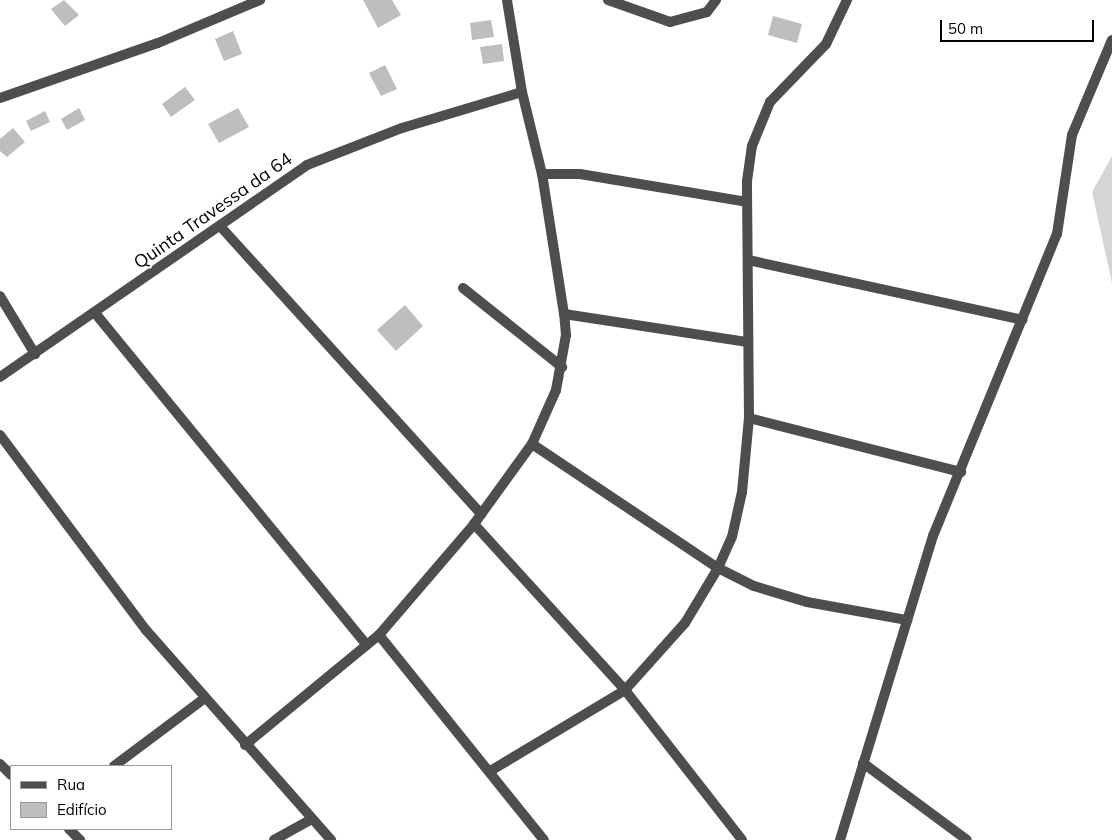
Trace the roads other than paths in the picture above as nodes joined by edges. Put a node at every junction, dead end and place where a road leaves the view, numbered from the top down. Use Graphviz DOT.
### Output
graph roads {
  1 [pos="260,0"];
  2 [pos="506,0"];
  3 [pos="516,0"];
  4 [pos="608,0"];
  5 [pos="716,0"];
  6 [pos="847,0"];
  7 [pos="508,13"];
  8 [pos="1112,40"];
  9 [pos="522,92"];
  10 [pos="0,98"];
  11 [pos="542,174"];
  12 [pos="747,202"];
  13 [pos="220,226"];
  14 [pos="748,260"];
  15 [pos="463,288"];
  16 [pos="0,296"];
  17 [pos="95,313"];
  18 [pos="564,314"];
  19 [pos="1023,320"];
  20 [pos="748,342"];
  21 [pos="35,354"];
  22 [pos="562,367"];
  23 [pos="0,377"];
  24 [pos="749,418"];
  25 [pos="0,435"];
  26 [pos="532,444"];
  27 [pos="961,472"];
  28 [pos="481,514"];
  29 [pos="474,524"];
  30 [pos="718,568"];
  31 [pos="907,620"];
  32 [pos="378,635"];
  33 [pos="367,645"];
  34 [pos="625,690"];
  35 [pos="205,698"];
  36 [pos="245,745"];
  37 [pos="863,763"];
  38 [pos="0,764"];
  39 [pos="115,765"];
  40 [pos="492,770"];
  41 [pos="10,774"];
  42 [pos="312,819"];
  43 [pos="70,830"];
  44 [pos="80,840"];
  45 [pos="274,840"];
  46 [pos="331,840"];
  47 [pos="544,840"];
  48 [pos="742,840"];
  49 [pos="840,840"];
  50 [pos="967,840"];
  1 -- 10 [label="street"];
  2 -- 7 [label="street"];
  3 -- 7 [label="street"];
  4 -- 5 [label="street"];
  6 -- 12 [label="street"];
  7 -- 9 [label="street"];
  8 -- 19 [label="street"];
  9 -- 11 [label="street"];
  9 -- 13 [label="street, Quinta Travessa da 64"];
  11 -- 12 [label="street"];
  11 -- 18 [label="street"];
  12 -- 14 [label="street"];
  13 -- 17 [label="street, Quinta Travessa da 64"];
  13 -- 28 [label="street"];
  14 -- 19 [label="street"];
  14 -- 20 [label="street"];
  15 -- 22 [label="street"];
  16 -- 21 [label="street"];
  17 -- 21 [label="street, Quinta Travessa da 64"];
  17 -- 33 [label="street"];
  18 -- 20 [label="street"];
  18 -- 22 [label="street"];
  19 -- 27 [label="street"];
  20 -- 24 [label="street"];
  21 -- 23 [label="street, Quinta Travessa da 64"];
  22 -- 26 [label="street"];
  24 -- 27 [label="street"];
  24 -- 30 [label="street"];
  25 -- 35 [label="street"];
  26 -- 28 [label="street"];
  26 -- 30 [label="street"];
  27 -- 31 [label="street"];
  28 -- 29 [label="street"];
  29 -- 32 [label="street"];
  29 -- 34 [label="street"];
  30 -- 31 [label="street"];
  30 -- 34 [label="street"];
  31 -- 37 [label="street"];
  32 -- 33 [label="street"];
  32 -- 40 [label="street"];
  33 -- 36 [label="street"];
  34 -- 40 [label="street"];
  34 -- 48 [label="street"];
  35 -- 36 [label="street"];
  35 -- 39 [label="street"];
  36 -- 42 [label="street"];
  37 -- 49 [label="street"];
  37 -- 50 [label="street"];
  38 -- 41 [label="street"];
  40 -- 47 [label="street"];
  42 -- 45 [label="street"];
  42 -- 46 [label="street"];
  43 -- 44 [label="street"];
}
